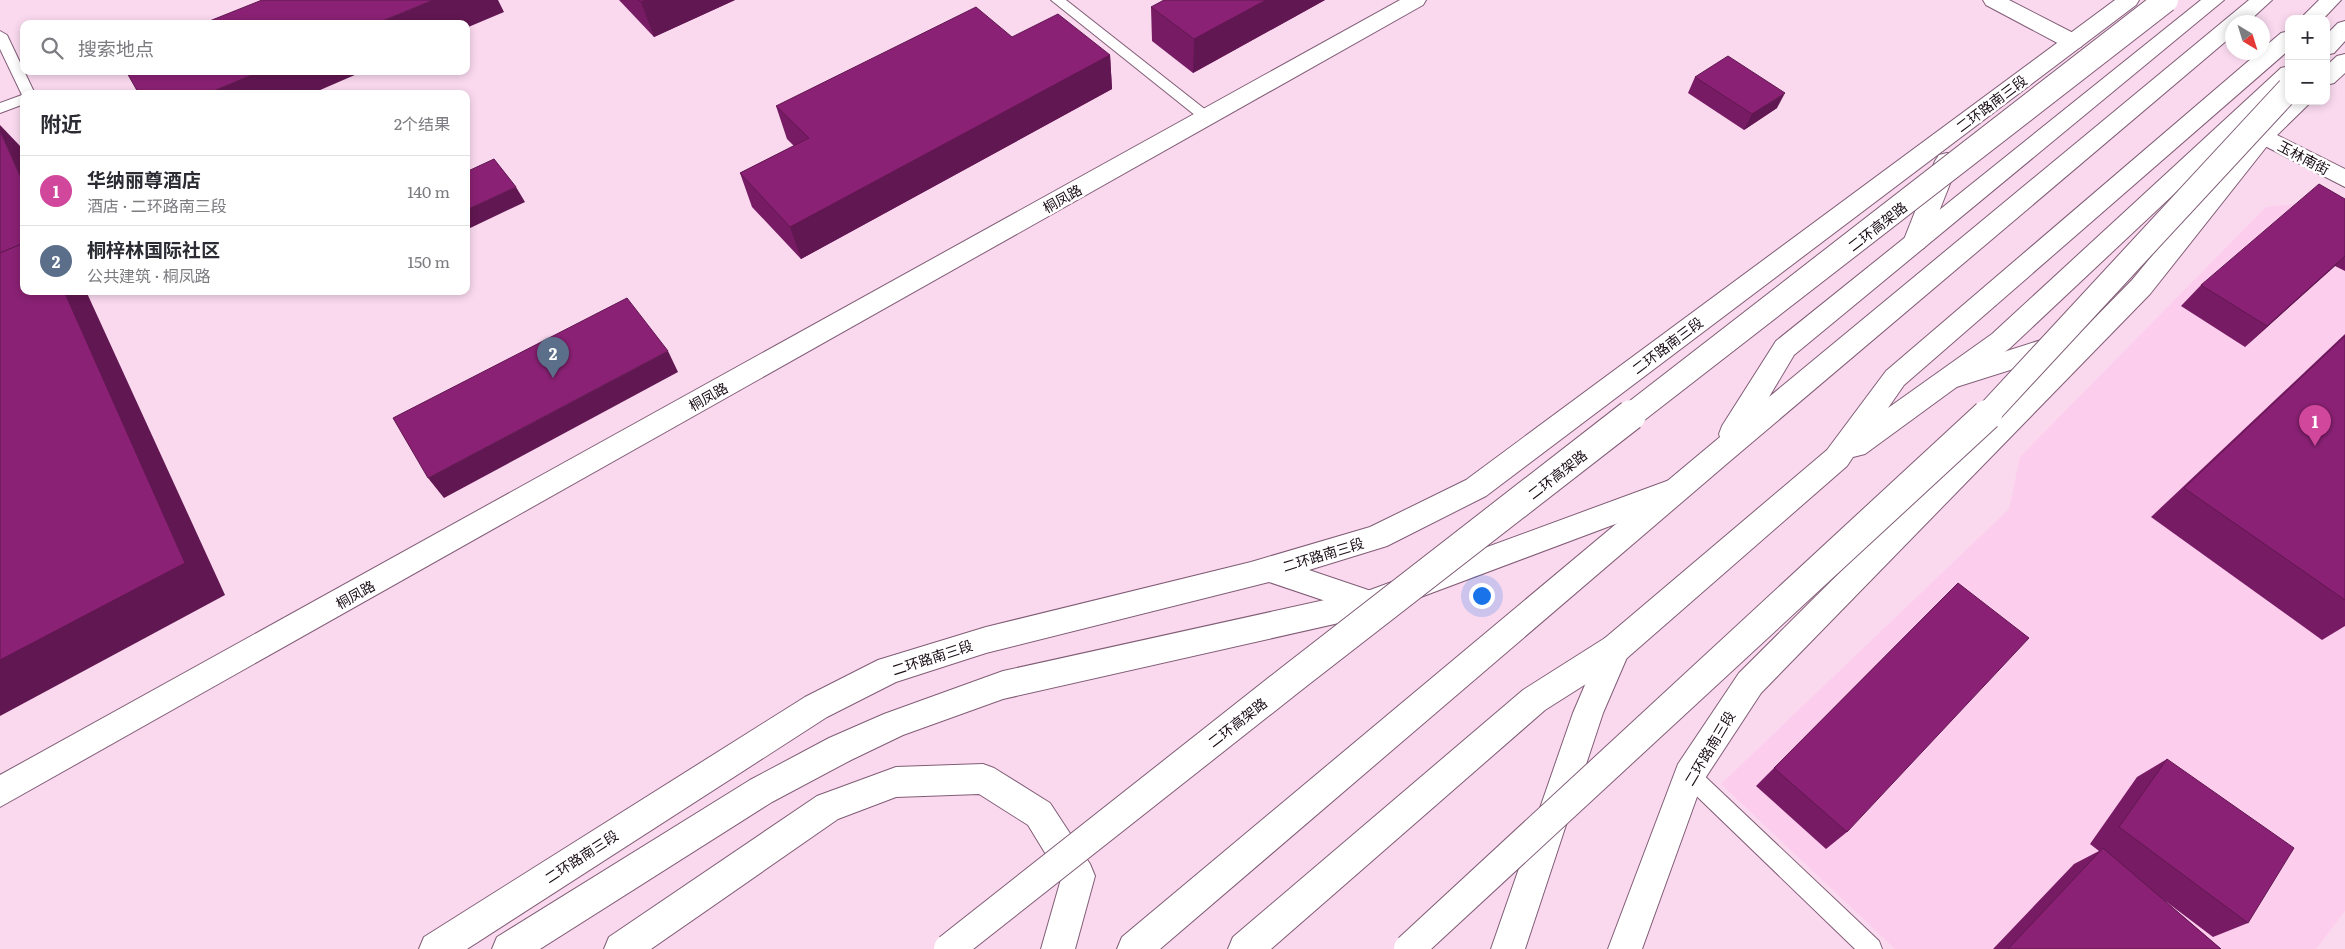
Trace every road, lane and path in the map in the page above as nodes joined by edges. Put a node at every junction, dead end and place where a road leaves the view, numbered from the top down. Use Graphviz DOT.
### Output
graph roads {
  1 [pos="1058,0"];
  2 [pos="1416,0"];
  3 [pos="1993,0"];
  4 [pos="2129,0"];
  5 [pos="2166,0"];
  6 [pos="2214,0"];
  7 [pos="2262,0"];
  8 [pos="2331,0"];
  9 [pos="2244,15"];
  10 [pos="2314,15"];
  11 [pos="2345,20"];
  12 [pos="2345,28"];
  13 [pos="2225,31"];
  14 [pos="2330,34"];
  15 [pos="0,35"];
  16 [pos="2285,41"];
  17 [pos="2073,42"];
  18 [pos="2330,44"];
  19 [pos="2345,61"];
  20 [pos="2330,74"];
  21 [pos="2285,77"];
  22 [pos="26,90"];
  23 [pos="2285,93"];
  24 [pos="20,100"];
  25 [pos="2297,105"];
  26 [pos="0,108"];
  27 [pos="1206,117"];
  28 [pos="1960,127"];
  29 [pos="2263,136"];
  30 [pos="2345,179"];
  31 [pos="1915,242"];
  32 [pos="2096,333"];
  33 [pos="1950,379"];
  34 [pos="1720,453"];
  35 [pos="1837,458"];
  36 [pos="1676,490"];
  37 [pos="1270,570"];
  38 [pos="1370,602"];
  39 [pos="1616,648"];
  40 [pos="1689,775"];
  41 [pos="0,792"];
  42 [pos="436,949"];
  43 [pos="510,949"];
  44 [pos="620,949"];
  45 [pos="949,949"];
  46 [pos="1058,949"];
  47 [pos="1134,949"];
  48 [pos="1245,949"];
  49 [pos="1409,949"];
  50 [pos="1508,949"];
  51 [pos="1625,949"];
  52 [pos="1871,949"];
  1 -- 27 [label="lane"];
  2 -- 27 [label="main road, 桐凤路"];
  3 -- 17 [label="main road"];
  4 -- 17 [label="main road, 二环路南三段"];
  5 -- 45 [label="main road, 二环高架路, bridge"];
  6 -- 31 [label="main road"];
  7 -- 9 [label="main road"];
  8 -- 10 [label="main road"];
  11 -- 14 [label="main road"];
  12 -- 18 [label="main road"];
  13 -- 34 [label="main road"];
  15 -- 22 [label="lane"];
  16 -- 35 [label="main road"];
  17 -- 28 [label="main road, 二环路南三段"];
  19 -- 20 [label="main road"];
  21 -- 33 [label="main road"];
  23 -- 49 [label="main road, bridge"];
  24 -- 26 [label="lane"];
  25 -- 29 [label="main road, 二环路南三段"];
  27 -- 41 [label="main road, 桐凤路"];
  28 -- 31 [label="main road"];
  28 -- 37 [label="main road, 二环路南三段"];
  29 -- 30 [label="main road, 玉林南街"];
  29 -- 32 [label="main road, 二环路南三段"];
  31 -- 34 [label="main road"];
  32 -- 33 [label="main road"];
  32 -- 40 [label="main road, 二环路南三段"];
  33 -- 35 [label="main road"];
  34 -- 36 [label="main road"];
  35 -- 39 [label="main road"];
  36 -- 38 [label="main road"];
  36 -- 47 [label="main road"];
  37 -- 38 [label="main road"];
  37 -- 42 [label="main road, 二环路南三段"];
  38 -- 43 [label="main road"];
  39 -- 48 [label="main road"];
  39 -- 50 [label="main road"];
  40 -- 51 [label="main road, 二环路南三段"];
  40 -- 52 [label="lane"];
  44 -- 46 [label="main road"];
}
